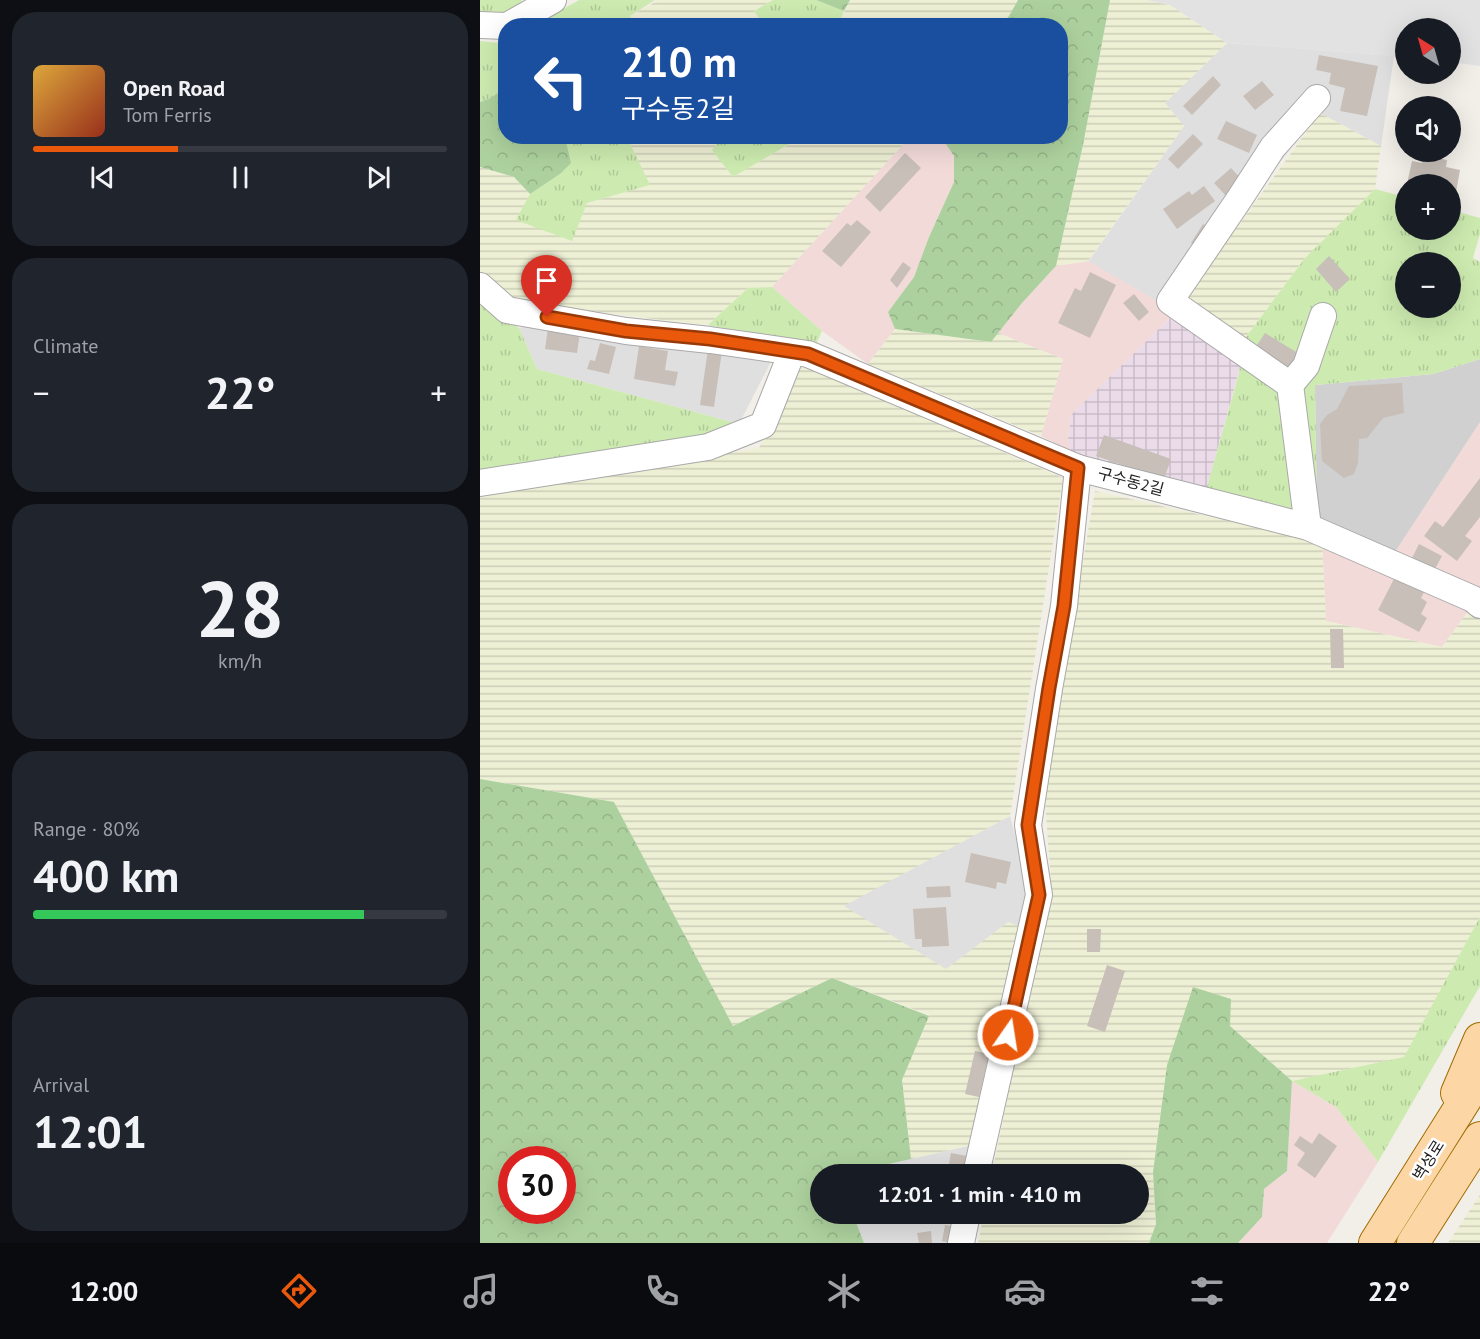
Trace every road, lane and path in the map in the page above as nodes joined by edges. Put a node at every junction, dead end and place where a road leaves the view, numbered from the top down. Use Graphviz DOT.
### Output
graph roads {
  1 [pos="553,0"];
  2 [pos="520,18"];
  3 [pos="480,25"];
  4 [pos="498,26"];
  5 [pos="1317,98"];
  6 [pos="480,286"];
  7 [pos="1323,316"];
  8 [pos="792,352"];
  9 [pos="1290,385"];
  10 [pos="1078,468"];
  11 [pos="480,483"];
  12 [pos="1308,527"];
  13 [pos="1478,598"];
  14 [pos="1480,1039"];
  15 [pos="1480,1076"];
  16 [pos="1480,1138"];
  17 [pos="1431,1155"];
  18 [pos="978,1164"];
  19 [pos="966,1224"];
  20 [pos="961,1243"];
  21 [pos="1375,1243"];
  22 [pos="1413,1243"];
  1 -- 2 [label="street"];
  3 -- 4 [label="street"];
  5 -- 9 [label="street"];
  6 -- 8 [label="street, 구수동2길"];
  7 -- 9 [label="street"];
  8 -- 10 [label="street, 구수동2길"];
  8 -- 11 [label="street"];
  9 -- 12 [label="street"];
  10 -- 12 [label="street, 구수동2길"];
  10 -- 18 [label="street"];
  12 -- 13 [label="street, 구수동2길"];
  14 -- 17 [label="main road"];
  15 -- 17 [label="main road, 벽성로"];
  16 -- 22 [label="main road, 벽성로"];
  17 -- 21 [label="main road, 벽성로"];
  19 -- 20 [label="street"];
}
